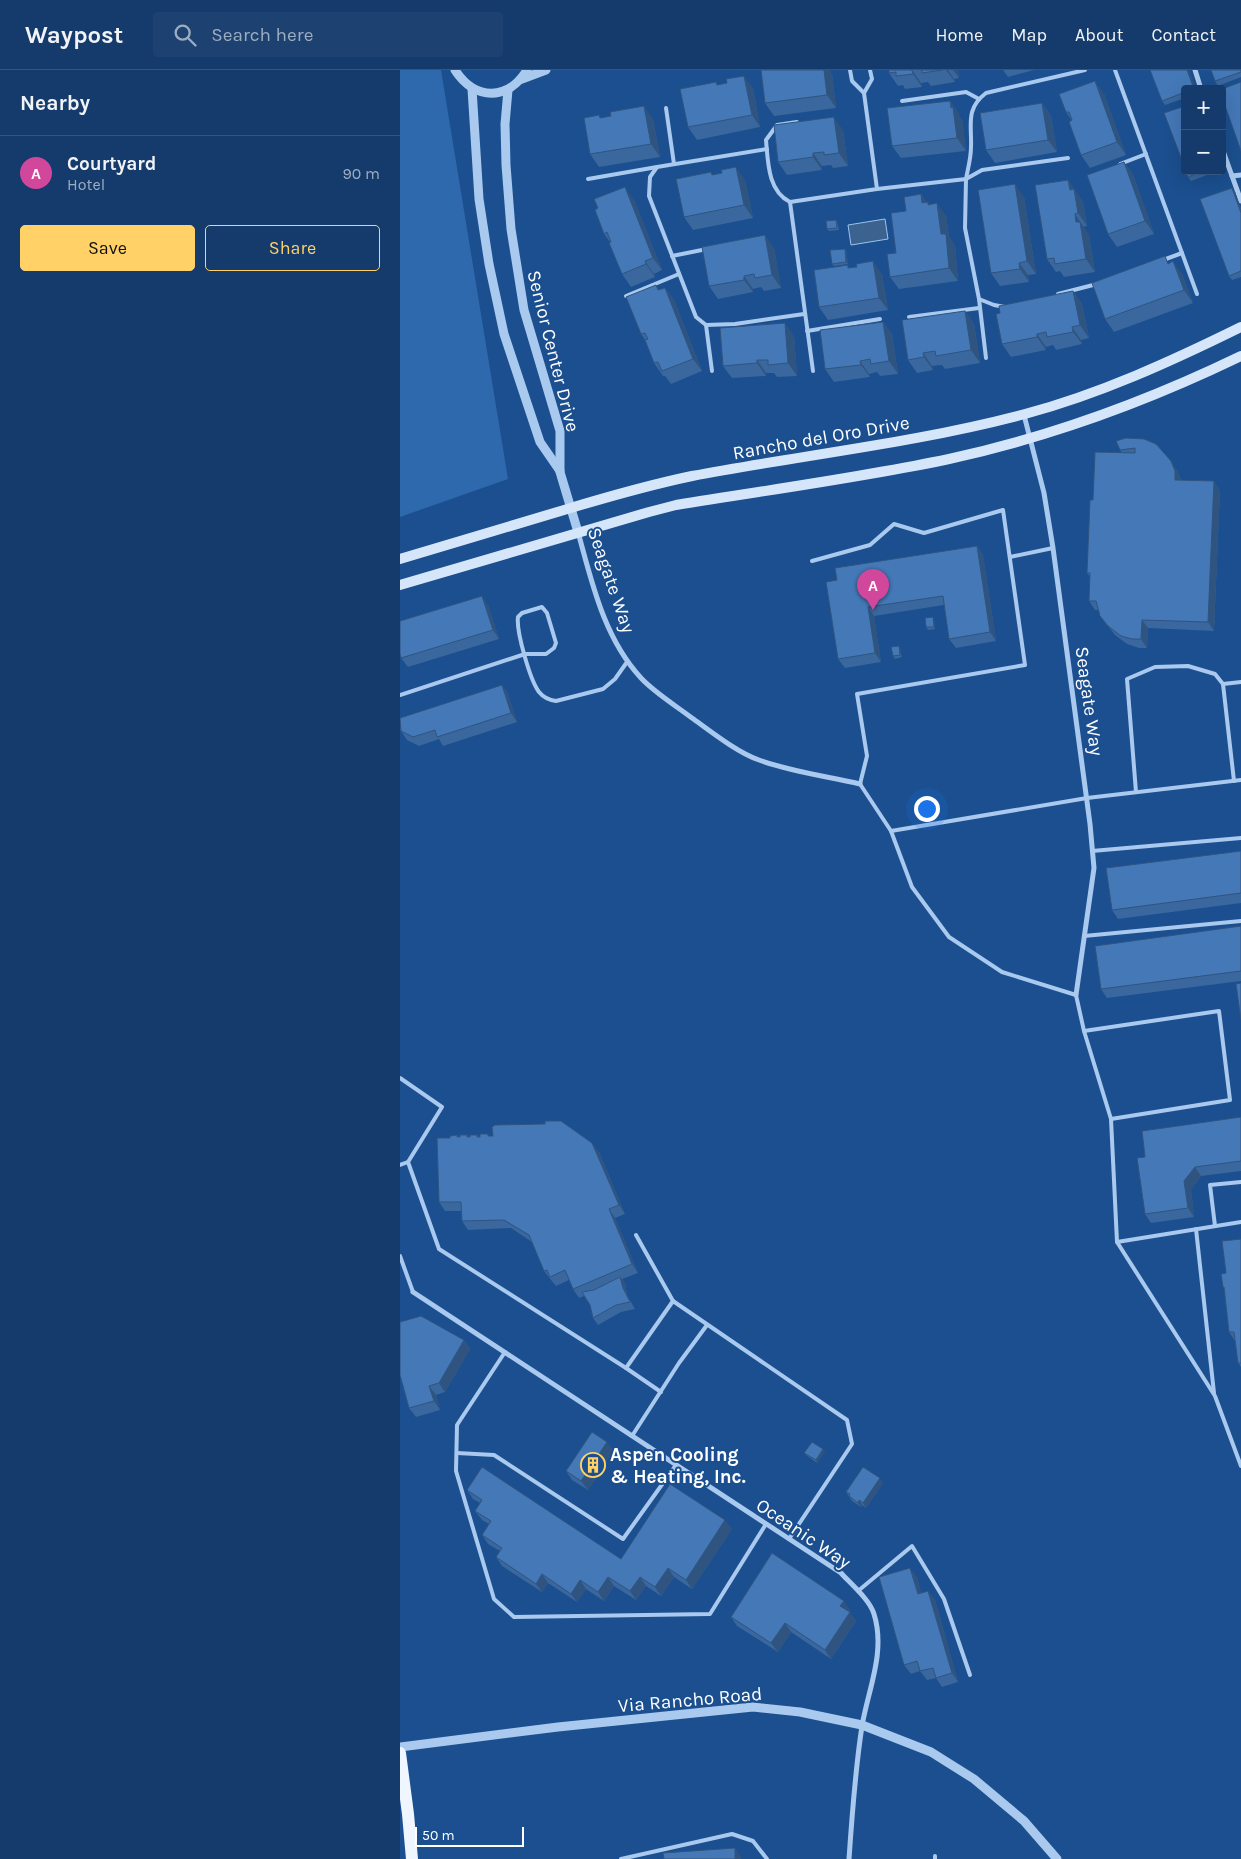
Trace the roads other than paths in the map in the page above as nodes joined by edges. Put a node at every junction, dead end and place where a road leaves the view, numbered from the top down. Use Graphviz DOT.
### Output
graph roads {
  1 [pos="455,70"];
  2 [pos="527,70"];
  3 [pos="546,70"];
  4 [pos="850,70"];
  5 [pos="870,70"];
  6 [pos="1085,70"];
  7 [pos="1115,70"];
  8 [pos="1195,70"];
  9 [pos="522,79"];
  10 [pos="1200,85"];
  11 [pos="472,89"];
  12 [pos="508,90"];
  13 [pos="864,93"];
  14 [pos="978,99"];
  15 [pos="902,101"];
  16 [pos="666,108"];
  17 [pos="805,121"];
  18 [pos="767,149"];
  19 [pos="1146,154"];
  20 [pos="1068,158"];
  21 [pos="1226,159"];
  22 [pos="674,164"];
  23 [pos="1118,164"];
  24 [pos="657,166"];
  25 [pos="1241,175"];
  26 [pos="1232,176"];
  27 [pos="588,179"];
  28 [pos="966,179"];
  29 [pos="877,189"];
  30 [pos="1241,201"];
  31 [pos="790,202"];
  32 [pos="717,247"];
  33 [pos="1182,253"];
  34 [pos="672,256"];
  35 [pos="1155,262"];
  36 [pos="679,274"];
  37 [pos="1103,282"];
  38 [pos="1197,294"];
  39 [pos="1056,295"];
  40 [pos="626,296"];
  41 [pos="978,299"];
  42 [pos="1008,307"];
  43 [pos="979,308"];
  44 [pos="804,314"];
  45 [pos="909,317"];
  46 [pos="880,319"];
  47 [pos="706,325"];
  48 [pos="1241,327"];
  49 [pos="807,331"];
  50 [pos="1241,356"];
  51 [pos="986,358"];
  52 [pos="712,370"];
  53 [pos="813,371"];
  54 [pos="1024,414"];
  55 [pos="1031,438"];
  56 [pos="560,472"];
  57 [pos="571,508"];
  58 [pos="578,532"];
  59 [pos="1053,548"];
  60 [pos="1010,557"];
  61 [pos="400,559"];
  62 [pos="812,561"];
  63 [pos="400,585"];
  64 [pos="525,654"];
  65 [pos="627,662"];
  66 [pos="1241,682"];
  67 [pos="1223,684"];
  68 [pos="400,695"];
  69 [pos="1241,780"];
  70 [pos="1234,781"];
  71 [pos="860,784"];
  72 [pos="1136,792"];
  73 [pos="1087,798"];
  74 [pos="890,831"];
  75 [pos="1241,838"];
  76 [pos="1092,851"];
  77 [pos="1241,921"];
  78 [pos="1084,936"];
  79 [pos="1076,995"];
  80 [pos="1084,1031"];
  81 [pos="400,1078"];
  82 [pos="1111,1120"];
  83 [pos="408,1162"];
  84 [pos="400,1165"];
  85 [pos="1241,1182"];
  86 [pos="1241,1222"];
  87 [pos="1215,1226"];
  88 [pos="1196,1229"];
  89 [pos="636,1236"];
  90 [pos="1117,1242"];
  91 [pos="400,1256"];
  92 [pos="413,1292"];
  93 [pos="673,1302"];
  94 [pos="707,1325"];
  95 [pos="505,1352"];
  96 [pos="626,1368"];
  97 [pos="661,1392"];
  98 [pos="1215,1396"];
  99 [pos="632,1436"];
  100 [pos="457,1453"];
  101 [pos="676,1465"];
  102 [pos="1241,1466"];
  103 [pos="766,1524"];
  104 [pos="789,1539"];
  105 [pos="858,1591"];
  106 [pos="970,1674"];
  107 [pos="862,1725"];
  108 [pos="400,1747"];
  109 [pos="400,1753"];
  110 [pos="645,1856"];
  111 [pos="412,1859"];
  112 [pos="621,1859"];
  113 [pos="767,1859"];
  114 [pos="850,1859"];
  115 [pos="1057,1859"];
  1 -- 11 [label="street"];
  2 -- 9 [label="street"];
  3 -- 9 [label="street"];
  4 -- 13 [label="lane"];
  5 -- 13 [label="lane"];
  6 -- 14 [label="lane"];
  7 -- 19 [label="lane"];
  8 -- 10 [label="street"];
  9 -- 12 [label="street"];
  11 -- 12 [label="street"];
  11 -- 56 [label="street, Senior Center Drive"];
  12 -- 56 [label="street, Senior Center Drive"];
  13 -- 29 [label="lane"];
  14 -- 15 [label="lane"];
  14 -- 28 [label="lane"];
  16 -- 22 [label="lane"];
  17 -- 18 [label="lane"];
  18 -- 22 [label="lane"];
  18 -- 31 [label="lane"];
  19 -- 23 [label="lane"];
  19 -- 33 [label="lane"];
  20 -- 28 [label="lane"];
  21 -- 26 [label="street"];
  22 -- 24 [label="lane"];
  24 -- 27 [label="lane"];
  24 -- 34 [label="lane"];
  25 -- 26 [label="street"];
  26 -- 30 [label="street"];
  28 -- 29 [label="lane"];
  28 -- 41 [label="lane"];
  29 -- 31 [label="lane"];
  31 -- 44 [label="lane"];
  32 -- 34 [label="lane"];
  33 -- 35 [label="lane"];
  33 -- 38 [label="lane"];
  34 -- 36 [label="lane"];
  36 -- 40 [label="lane"];
  36 -- 47 [label="lane"];
  37 -- 39 [label="lane"];
  41 -- 42 [label="lane"];
  41 -- 43 [label="lane"];
  43 -- 45 [label="lane"];
  43 -- 51 [label="lane"];
  44 -- 47 [label="lane"];
  44 -- 49 [label="lane"];
  46 -- 49 [label="lane"];
  47 -- 52 [label="lane"];
  48 -- 54 [label="main road, Rancho del Oro Drive"];
  49 -- 53 [label="lane"];
  50 -- 55 [label="main road"];
  54 -- 55 [label="street, Seagate Way"];
  54 -- 57 [label="main road, Rancho del Oro Drive"];
  55 -- 58 [label="main road"];
  55 -- 59 [label="street, Seagate Way"];
  56 -- 57 [label="street, Senior Center Drive"];
  57 -- 58 [label="street, Seagate Way"];
  57 -- 61 [label="main road, Rancho del Oro Drive"];
  58 -- 63 [label="main road"];
  58 -- 65 [label="street, Seagate Way"];
  59 -- 60 [label="lane"];
  59 -- 73 [label="street, Seagate Way"];
  60 -- 62 [label="lane"];
  60 -- 71 [label="lane"];
  64 -- 64 [label="lane"];
  64 -- 65 [label="lane"];
  64 -- 68 [label="lane"];
  65 -- 71 [label="street, Seagate Way"];
  66 -- 67 [label="lane"];
  67 -- 70 [label="lane"];
  67 -- 72 [label="lane"];
  69 -- 70 [label="lane"];
  70 -- 72 [label="lane"];
  71 -- 74 [label="lane"];
  72 -- 73 [label="lane"];
  73 -- 74 [label="lane"];
  73 -- 76 [label="street, Seagate Way"];
  74 -- 79 [label="lane"];
  75 -- 76 [label="lane"];
  76 -- 78 [label="street, Seagate Way"];
  77 -- 78 [label="lane"];
  78 -- 79 [label="street, Seagate Way"];
  79 -- 80 [label="lane"];
  80 -- 82 [label="lane"];
  80 -- 82 [label="lane"];
  81 -- 83 [label="lane"];
  82 -- 90 [label="lane"];
  83 -- 84 [label="lane"];
  83 -- 96 [label="lane"];
  85 -- 87 [label="lane"];
  86 -- 87 [label="lane"];
  87 -- 88 [label="lane"];
  88 -- 90 [label="lane"];
  88 -- 98 [label="lane"];
  89 -- 93 [label="lane"];
  90 -- 98 [label="lane"];
  91 -- 92 [label="lane"];
  92 -- 95 [label="street, Oceanic Way"];
  93 -- 94 [label="lane"];
  93 -- 96 [label="lane"];
  94 -- 97 [label="lane"];
  94 -- 104 [label="lane"];
  95 -- 99 [label="street, Oceanic Way"];
  95 -- 100 [label="lane"];
  96 -- 97 [label="lane"];
  97 -- 99 [label="lane"];
  98 -- 102 [label="lane"];
  99 -- 101 [label="street, Oceanic Way"];
  100 -- 101 [label="lane"];
  100 -- 103 [label="lane"];
  101 -- 103 [label="street, Oceanic Way"];
  103 -- 104 [label="street, Oceanic Way"];
  104 -- 105 [label="street, Oceanic Way"];
  105 -- 106 [label="lane"];
  105 -- 107 [label="street, Oceanic Way"];
  107 -- 108 [label="street, Via Rancho Road"];
  107 -- 114 [label="street, Oceanic Way"];
  107 -- 115 [label="street, Via Rancho Road"];
  109 -- 111 [label="main road"];
  110 -- 112 [label="lane"];
  110 -- 113 [label="lane"];
}
